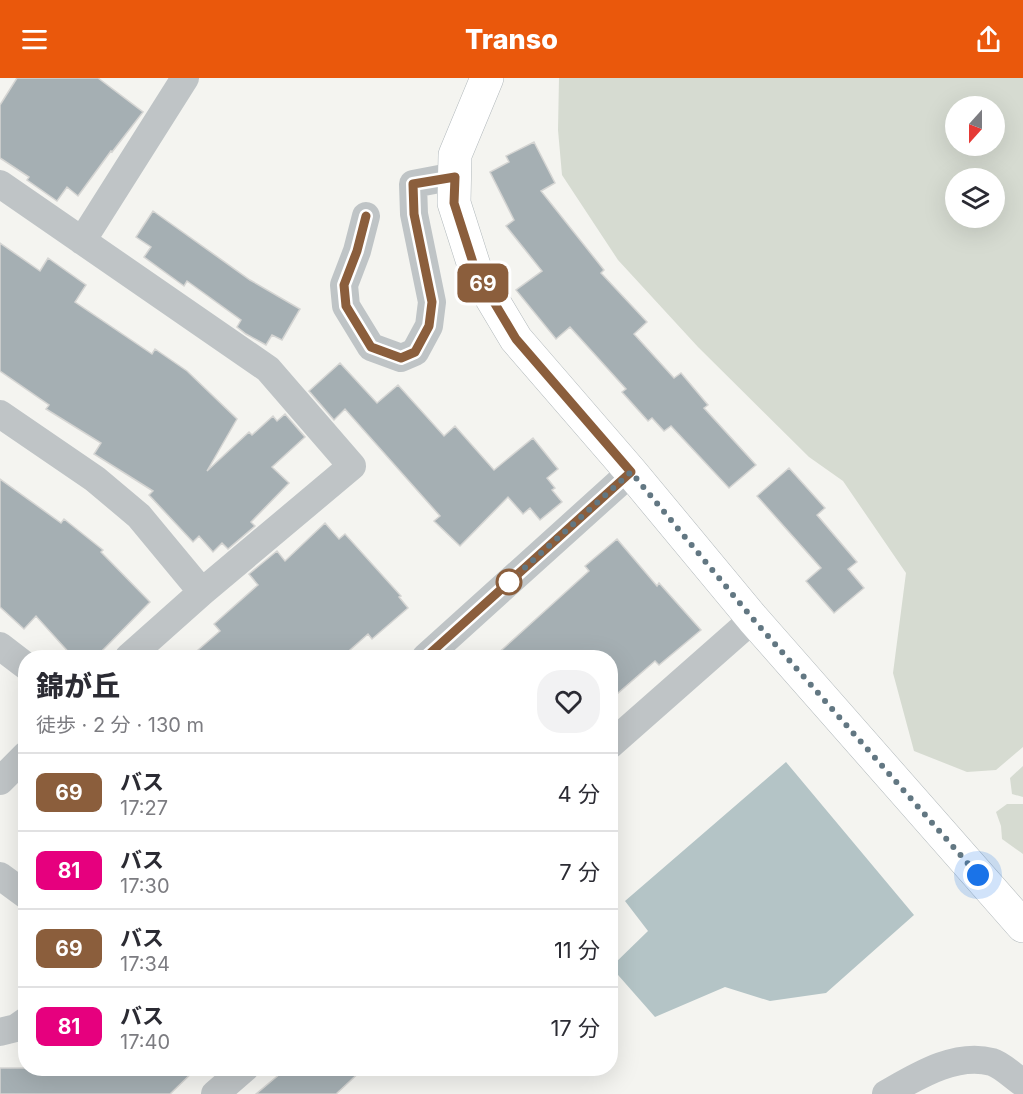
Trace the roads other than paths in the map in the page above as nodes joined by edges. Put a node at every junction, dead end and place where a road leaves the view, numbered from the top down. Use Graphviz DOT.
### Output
graph roads {
  1 [pos="487,78"];
  2 [pos="178,81"];
  3 [pos="455,177"];
  4 [pos="0,184"];
  5 [pos="366,216"];
  6 [pos="82,241"];
  7 [pos="0,414"];
  8 [pos="631,472"];
  9 [pos="202,592"];
  10 [pos="753,619"];
  11 [pos="0,646"];
  12 [pos="137,650"];
  13 [pos="434,650"];
  14 [pos="18,660"];
  15 [pos="618,738"];
  16 [pos="18,763"];
  17 [pos="0,781"];
  18 [pos="0,876"];
  19 [pos="18,889"];
  20 [pos="1023,926"];
  21 [pos="18,1027"];
  22 [pos="0,1032"];
  23 [pos="236,1076"];
  24 [pos="1023,1083"];
  25 [pos="215,1094"];
  26 [pos="886,1094"];
  1 -- 3 [label="street"];
  2 -- 6 [label="street"];
  3 -- 5 [label="street"];
  3 -- 8 [label="street"];
  4 -- 6 [label="street"];
  6 -- 9 [label="street"];
  7 -- 9 [label="street"];
  8 -- 10 [label="street"];
  8 -- 13 [label="street"];
  9 -- 12 [label="street"];
  10 -- 15 [label="street"];
  10 -- 20 [label="street"];
  11 -- 14 [label="street"];
  16 -- 17 [label="street"];
  18 -- 19 [label="street"];
  21 -- 22 [label="street"];
  23 -- 25 [label="street"];
  24 -- 26 [label="street"];
}
